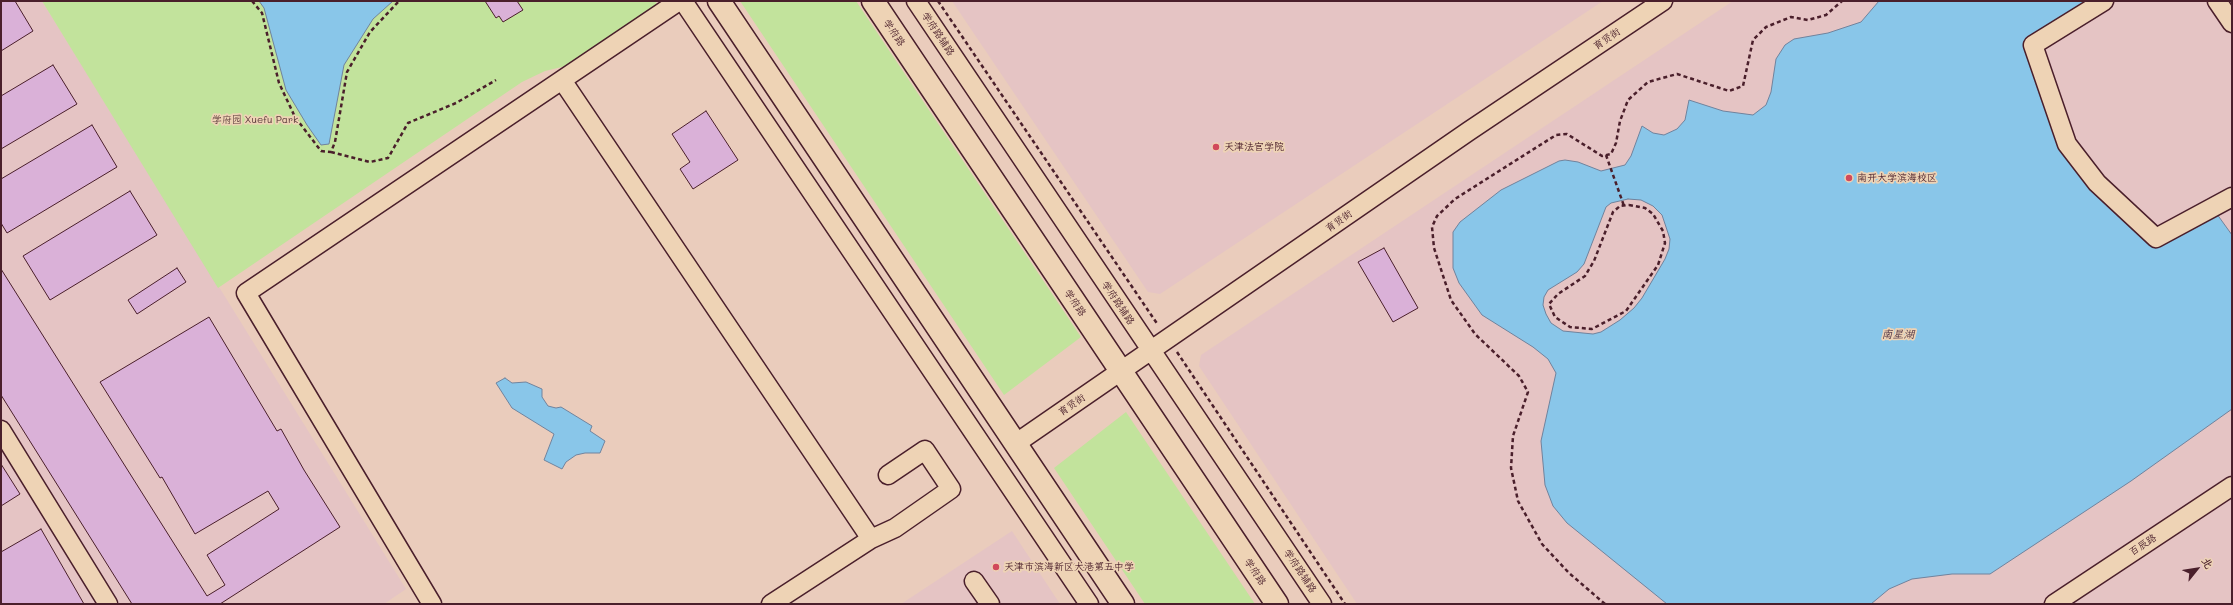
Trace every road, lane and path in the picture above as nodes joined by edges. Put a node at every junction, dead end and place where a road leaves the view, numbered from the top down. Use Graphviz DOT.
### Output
graph roads {
  1 [pos="252,1"];
  2 [pos="399,1"];
  3 [pos="679,1"];
  4 [pos="684,1"];
  5 [pos="719,1"];
  6 [pos="872,1"];
  7 [pos="916,1"];
  8 [pos="938,1"];
  9 [pos="1664,1"];
  10 [pos="1842,1"];
  11 [pos="2104,1"];
  12 [pos="2217,1"];
  13 [pos="2232,23"];
  14 [pos="496,80"];
  15 [pos="562,80"];
  16 [pos="331,152"];
  17 [pos="1606,155"];
  18 [pos="2232,197"];
  19 [pos="1624,204"];
  20 [pos="1168,339"];
  21 [pos="1151,351"];
  22 [pos="1121,371"];
  23 [pos="1,430"];
  24 [pos="1015,444"];
  25 [pos="888,474"];
  26 [pos="2232,486"];
  27 [pos="871,539"];
  28 [pos="974,581"];
  29 [pos="108,604"];
  30 [pos="432,604"];
  31 [pos="771,604"];
  32 [pos="990,604"];
  33 [pos="1089,604"];
  34 [pos="1122,604"];
  35 [pos="1276,604"];
  36 [pos="1322,604"];
  37 [pos="1345,604"];
  38 [pos="1605,604"];
  39 [pos="2054,604"];
  1 -- 16 [label="path"];
  2 -- 16 [label="path"];
  3 -- 15 [label="street"];
  4 -- 33 [label="street"];
  5 -- 24 [label="highway"];
  6 -- 22 [label="highway, 学府路"];
  7 -- 21 [label="street, 学府路辅路"];
  8 -- 20 [label="path"];
  9 -- 20 [label="street, 育贤街"];
  10 -- 17 [label="path"];
  11 -- 18 [label="street"];
  12 -- 13 [label="street"];
  14 -- 16 [label="path"];
  15 -- 27 [label="street"];
  15 -- 30 [label="street"];
  17 -- 19 [label="path"];
  17 -- 38 [label="path"];
  19 -- 19 [label="path"];
  20 -- 21 [label="street, 育贤街"];
  20 -- 37 [label="path"];
  21 -- 22 [label="street, 育贤街"];
  21 -- 36 [label="street, 学府路辅路"];
  22 -- 24 [label="street, 育贤街"];
  22 -- 35 [label="highway, 学府路"];
  23 -- 29 [label="street"];
  24 -- 34 [label="highway"];
  25 -- 27 [label="street"];
  26 -- 39 [label="street, 百辰路"];
  27 -- 31 [label="street"];
  28 -- 32 [label="street"];
}
